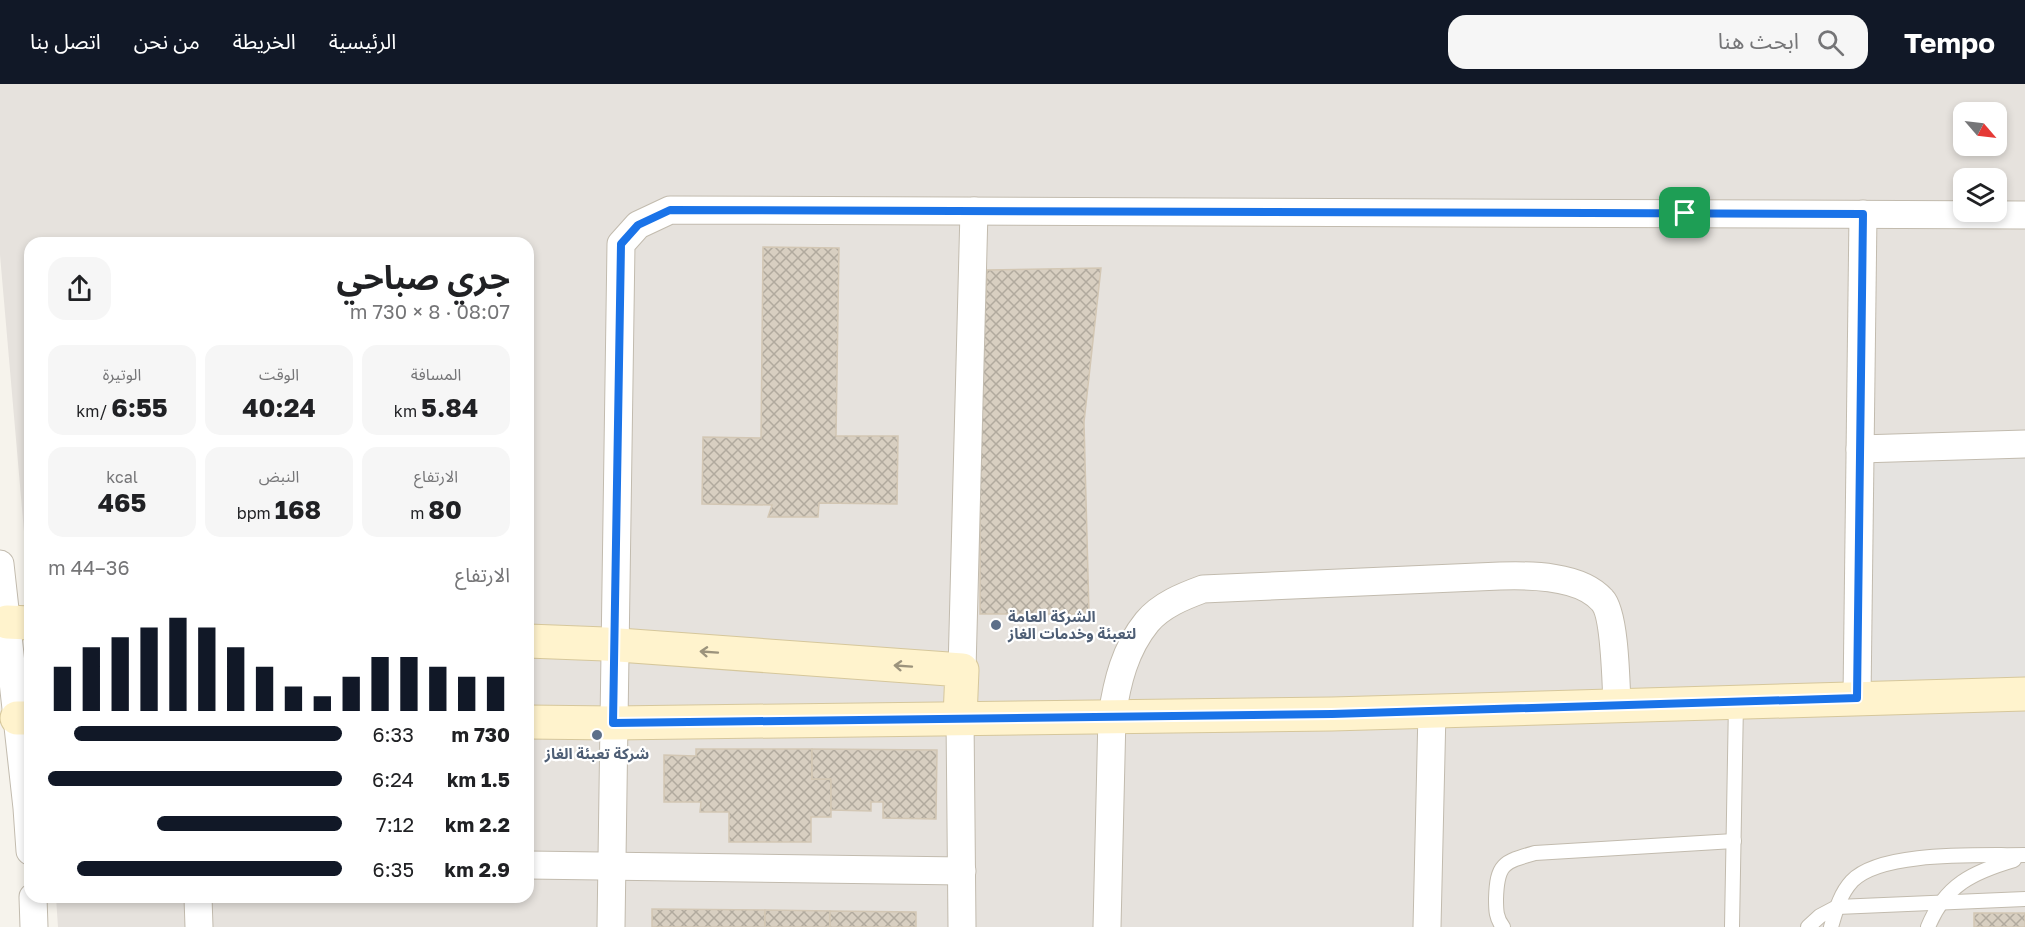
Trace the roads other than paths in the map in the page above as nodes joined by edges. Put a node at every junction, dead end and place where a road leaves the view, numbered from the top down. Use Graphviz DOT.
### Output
graph roads {
  1 [pos="974,211"];
  2 [pos="1863,214"];
  3 [pos="2025,214"];
  4 [pos="2025,444"];
  5 [pos="1860,449"];
  6 [pos="0,564"];
  7 [pos="18,623"];
  8 [pos="534,641"];
  9 [pos="614,645"];
  10 [pos="962,670"];
  11 [pos="2025,693"];
  12 [pos="1857,698"];
  13 [pos="1736,702"];
  14 [pos="1617,705"];
  15 [pos="1432,711"];
  16 [pos="1112,716"];
  17 [pos="23,718"];
  18 [pos="960,718"];
  19 [pos="534,722"];
  20 [pos="613,723"];
  21 [pos="24,740"];
  22 [pos="1734,841"];
  23 [pos="2025,856"];
  24 [pos="534,865"];
  25 [pos="612,866"];
  26 [pos="962,871"];
  27 [pos="2025,899"];
  28 [pos="1941,902"];
  29 [pos="33,903"];
  30 [pos="198,903"];
  31 [pos="1837,907"];
  32 [pos="34,927"];
  33 [pos="199,927"];
  34 [pos="611,927"];
  35 [pos="962,927"];
  36 [pos="1107,927"];
  37 [pos="1427,927"];
  38 [pos="1503,927"];
  39 [pos="1732,927"];
  40 [pos="1808,927"];
  41 [pos="1831,927"];
  42 [pos="1928,927"];
  1 -- 2 [label="street"];
  1 -- 9 [label="street"];
  1 -- 10 [label="street"];
  2 -- 3 [label="street"];
  2 -- 5 [label="street"];
  4 -- 5 [label="street"];
  5 -- 12 [label="street"];
  6 -- 7 [label="street"];
  7 -- 17 [label="street"];
  8 -- 9 [label="street"];
  10 -- 9 [label="street, one-way"];
  9 -- 20 [label="street"];
  10 -- 18 [label="street"];
  11 -- 12 [label="street"];
  12 -- 13 [label="street"];
  13 -- 14 [label="street"];
  13 -- 22 [label="lane"];
  14 -- 15 [label="street"];
  14 -- 16 [label="street"];
  15 -- 16 [label="street"];
  15 -- 37 [label="street"];
  16 -- 18 [label="street"];
  16 -- 36 [label="street"];
  17 -- 21 [label="street"];
  18 -- 20 [label="street"];
  18 -- 26 [label="street"];
  19 -- 20 [label="street"];
  20 -- 25 [label="street"];
  22 -- 38 [label="lane"];
  22 -- 39 [label="lane"];
  23 -- 28 [label="lane"];
  23 -- 31 [label="lane"];
  24 -- 25 [label="street"];
  25 -- 26 [label="street"];
  25 -- 34 [label="street"];
  26 -- 35 [label="street"];
  27 -- 28 [label="lane"];
  28 -- 31 [label="lane"];
  28 -- 42 [label="lane"];
  29 -- 32 [label="street"];
  30 -- 33 [label="street"];
  31 -- 40 [label="lane"];
  31 -- 41 [label="lane"];
}
